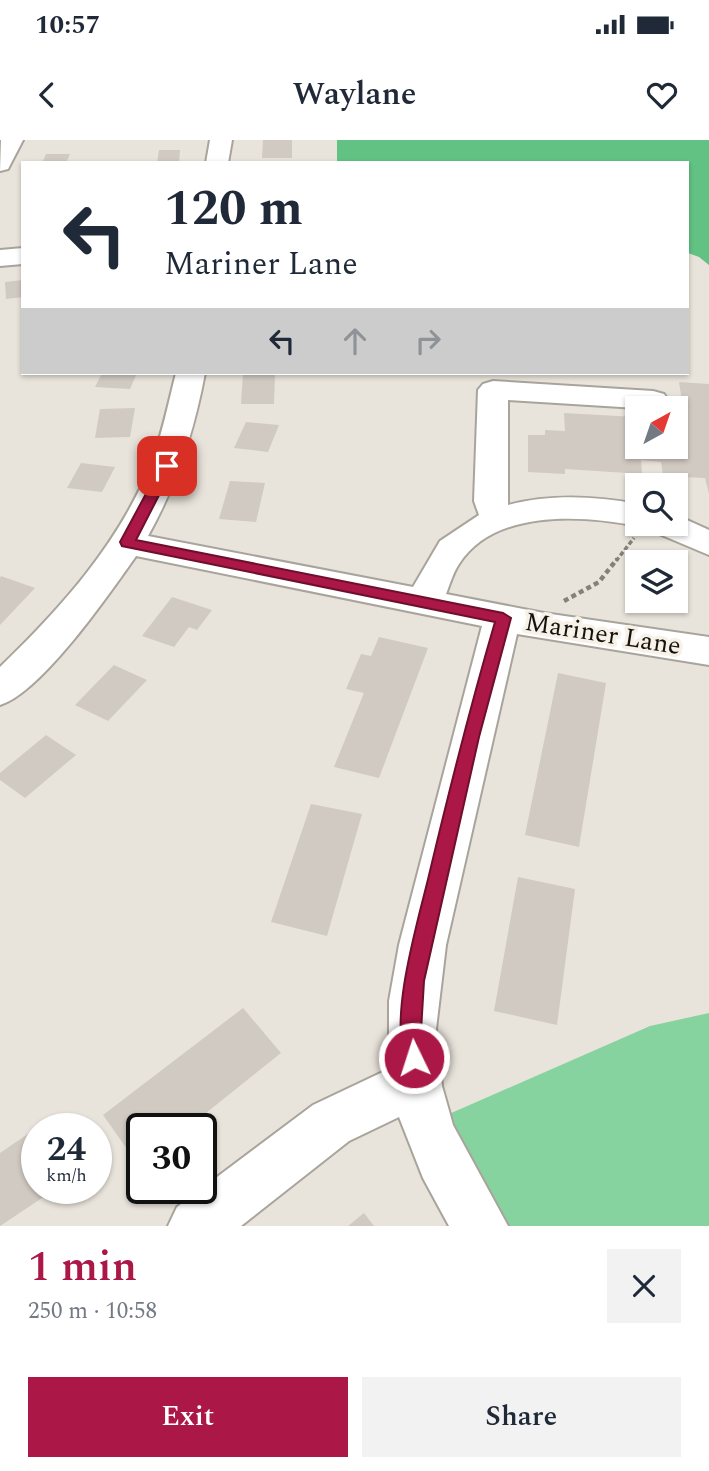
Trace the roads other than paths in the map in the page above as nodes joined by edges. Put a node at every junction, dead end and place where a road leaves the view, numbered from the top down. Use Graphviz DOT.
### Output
graph roads {
  1 [pos="221,140"];
  2 [pos="217,161"];
  3 [pos="21,256"];
  4 [pos="0,258"];
  5 [pos="190,375"];
  6 [pos="625,398"];
  7 [pos="625,517"];
  8 [pos="498,521"];
  9 [pos="684,536"];
  10 [pos="127,542"];
  11 [pos="709,544"];
  12 [pos="425,603"];
  13 [pos="503,618"];
  14 [pos="709,650"];
  15 [pos="0,691"];
  16 [pos="416,1086"];
  17 [pos="196,1226"];
  18 [pos="480,1226"];
  1 -- 2 [label="street"];
  3 -- 4 [label="street"];
  5 -- 10 [label="street"];
  6 -- 8 [label="street"];
  7 -- 8 [label="street"];
  8 -- 12 [label="street"];
  9 -- 11 [label="street"];
  10 -- 12 [label="street, Mariner Lane"];
  10 -- 15 [label="street"];
  12 -- 13 [label="street, Mariner Lane"];
  13 -- 14 [label="street, Mariner Lane"];
  13 -- 16 [label="street"];
  16 -- 17 [label="street"];
  16 -- 18 [label="street"];
}
